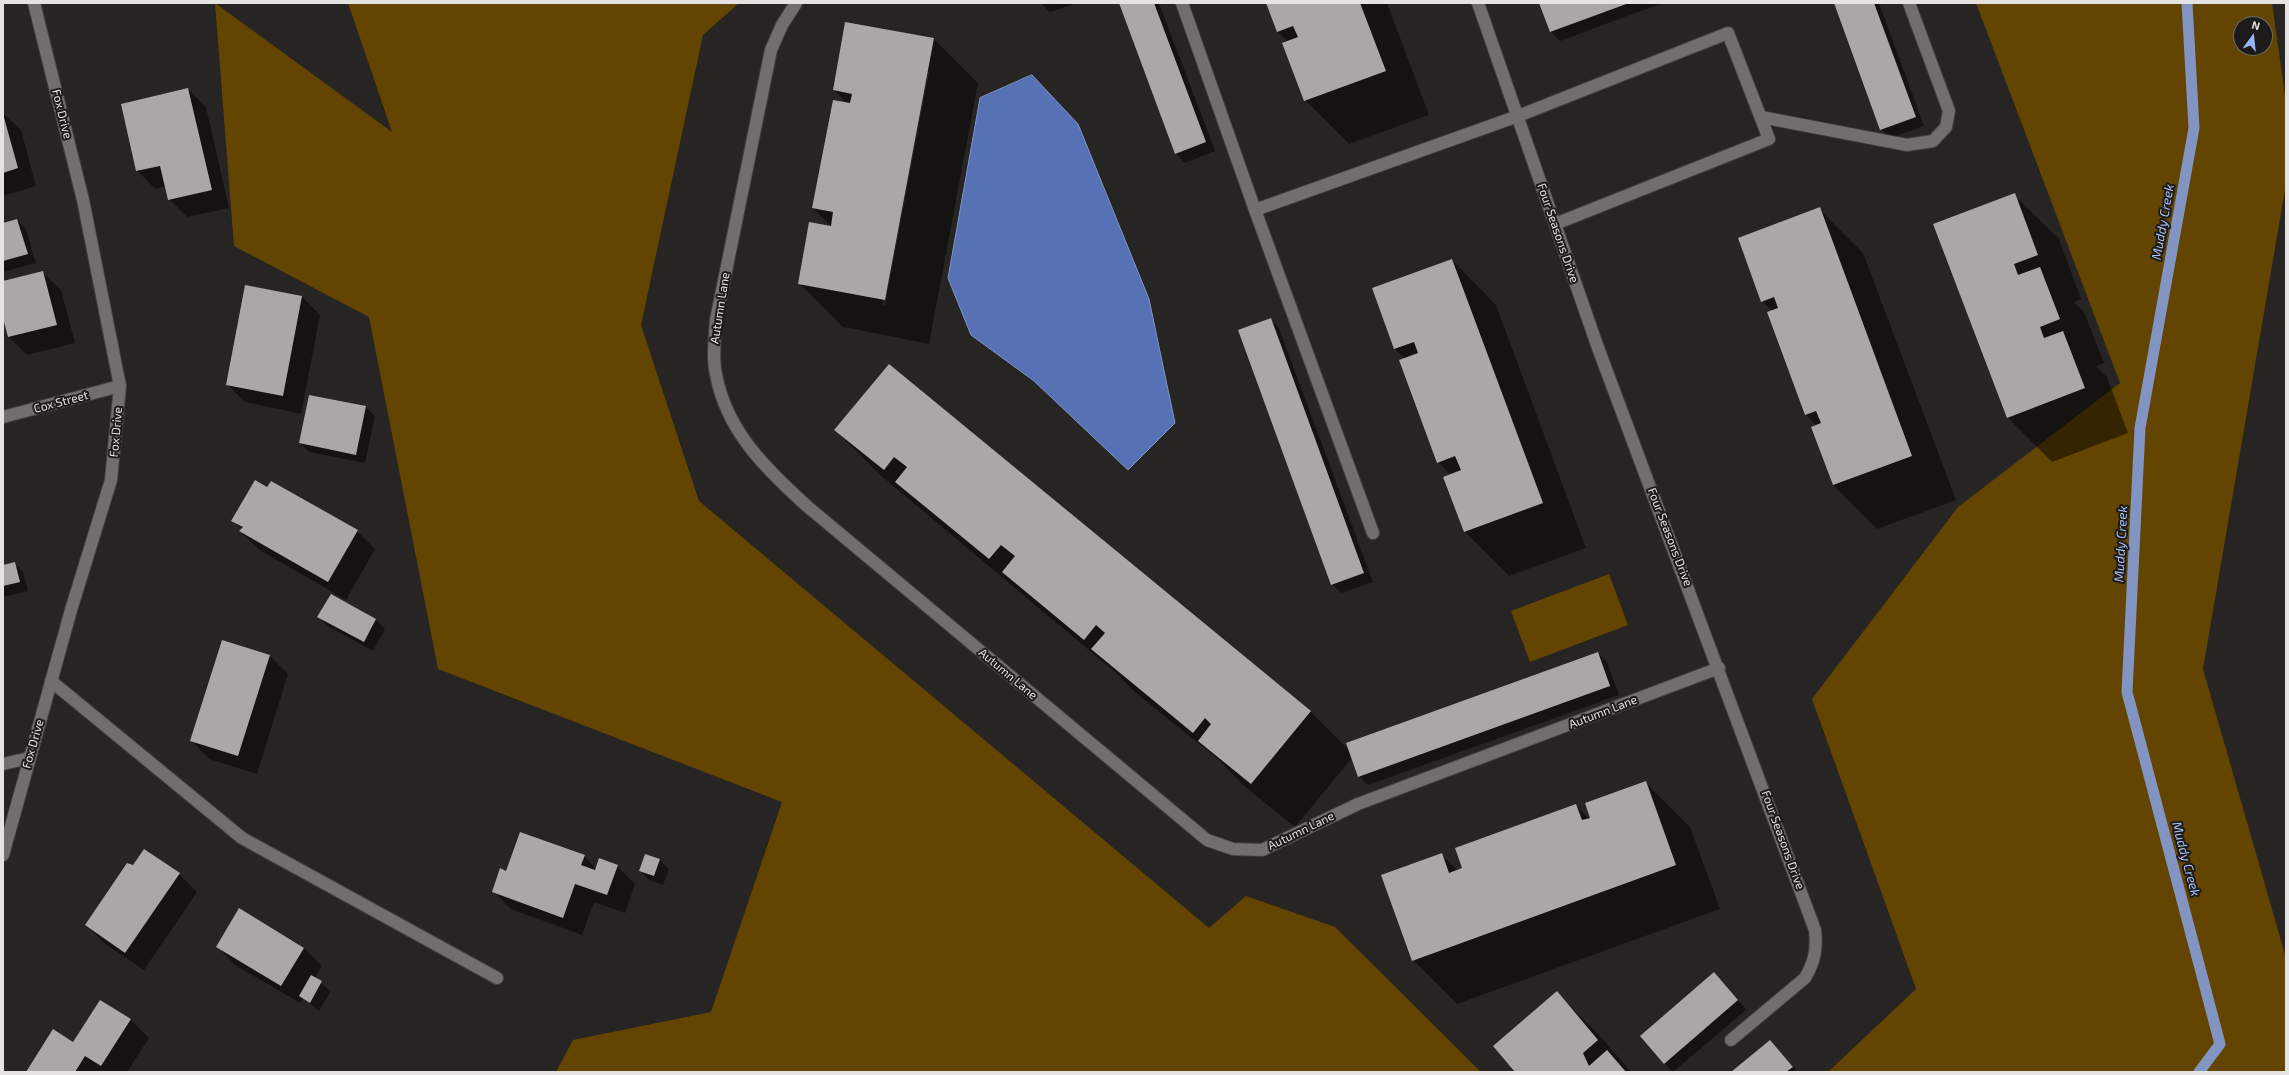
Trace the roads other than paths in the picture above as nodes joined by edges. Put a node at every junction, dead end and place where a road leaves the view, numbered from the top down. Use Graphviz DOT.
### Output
graph roads {
  1 [pos="34,3"];
  2 [pos="796,3"];
  3 [pos="1182,3"];
  4 [pos="1478,3"];
  5 [pos="1908,3"];
  6 [pos="1518,116"];
  7 [pos="1761,117"];
  8 [pos="1255,210"];
  9 [pos="1555,224"];
  10 [pos="120,386"];
  11 [pos="3,417"];
  12 [pos="1373,533"];
  13 [pos="1719,668"];
  14 [pos="51,681"];
  15 [pos="28,758"];
  16 [pos="3,764"];
  17 [pos="3,855"];
  18 [pos="497,978"];
  19 [pos="1731,1040"];
  1 -- 10 [label="street, Fox Drive"];
  2 -- 13 [label="street, Autumn Lane"];
  3 -- 8 [label="street"];
  4 -- 6 [label="street, Four Seasons Drive"];
  5 -- 7 [label="street"];
  6 -- 7 [label="street"];
  6 -- 8 [label="street"];
  6 -- 9 [label="street, Four Seasons Drive"];
  7 -- 9 [label="street"];
  8 -- 12 [label="street"];
  9 -- 13 [label="street, Four Seasons Drive"];
  10 -- 11 [label="street, Cox Street"];
  10 -- 14 [label="street, Fox Drive"];
  13 -- 19 [label="street, Four Seasons Drive"];
  14 -- 15 [label="street, Fox Drive"];
  14 -- 18 [label="street"];
  15 -- 16 [label="street"];
  15 -- 17 [label="street, Fox Drive"];
}
